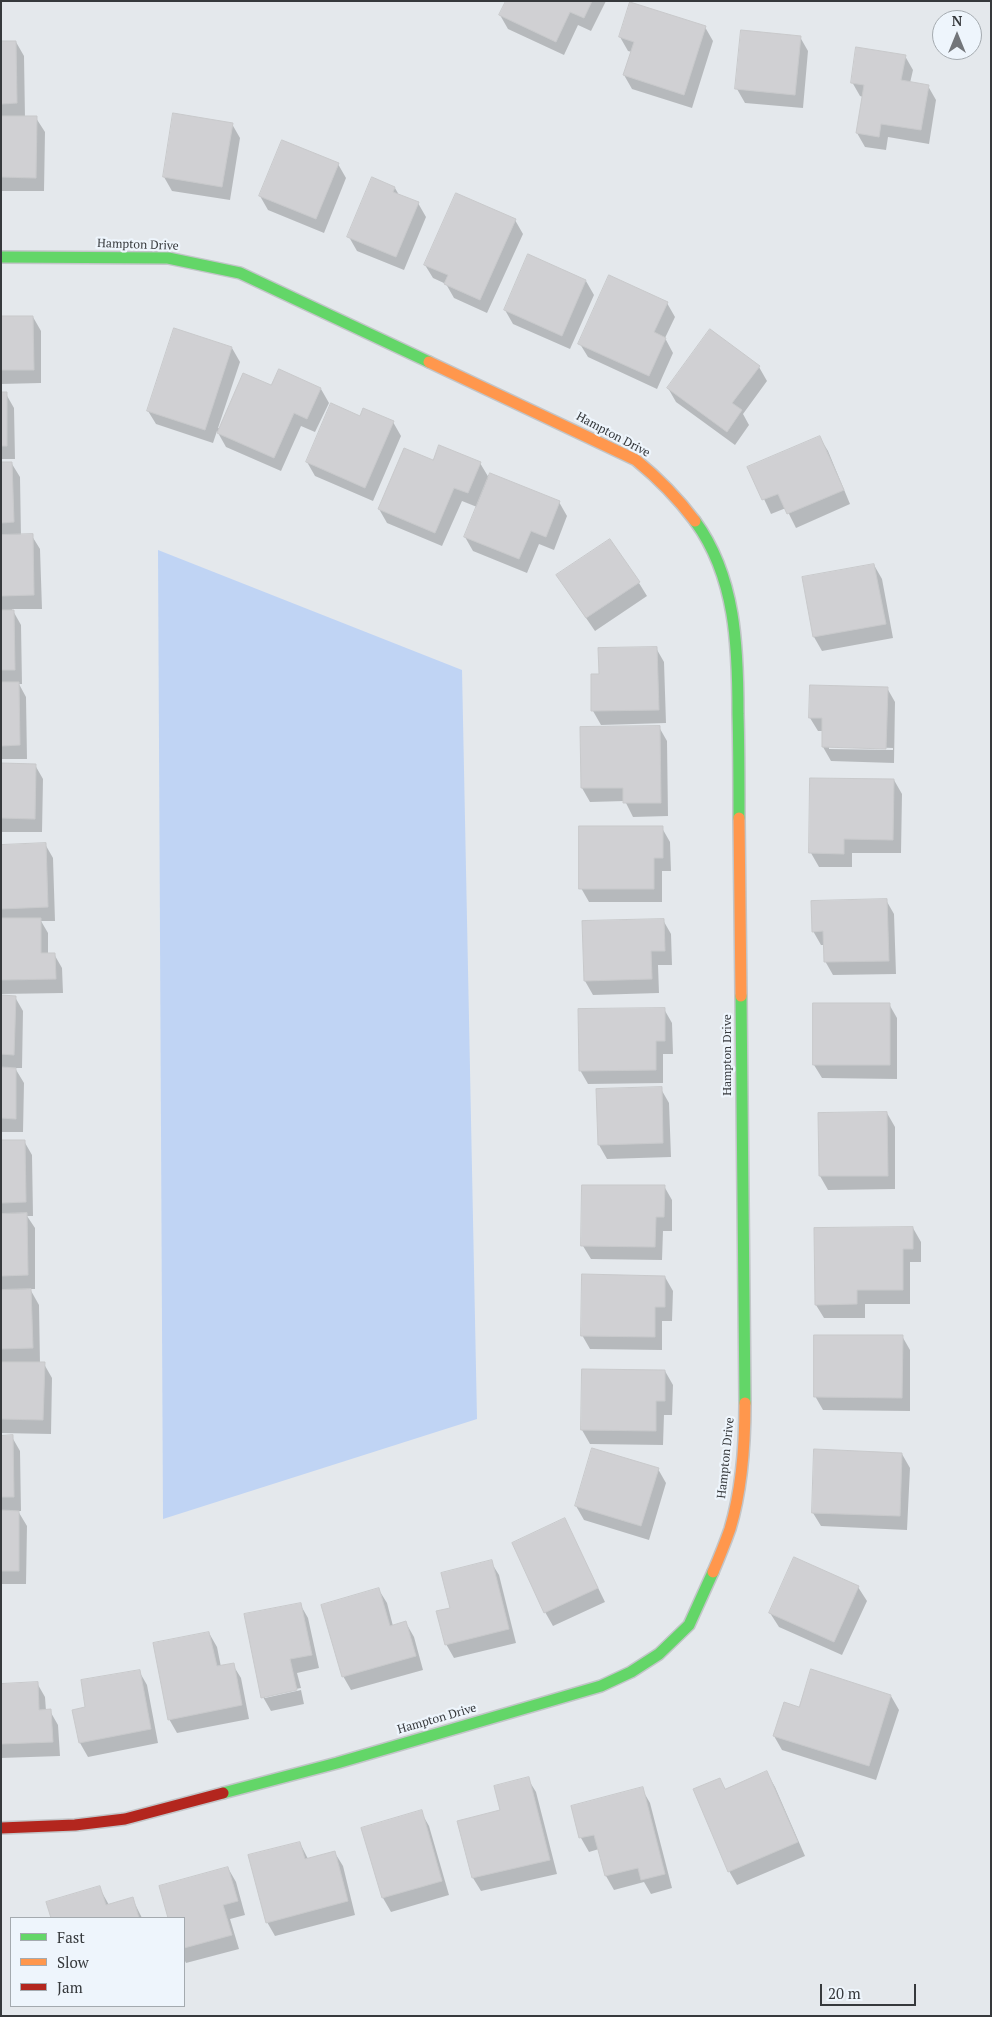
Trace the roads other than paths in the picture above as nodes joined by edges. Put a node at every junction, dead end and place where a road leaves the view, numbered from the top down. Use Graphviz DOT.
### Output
graph roads {
  1 [pos="1,257"];
  2 [pos="1,1828"];
  1 -- 2 [label="street, Hampton Drive"];
}
